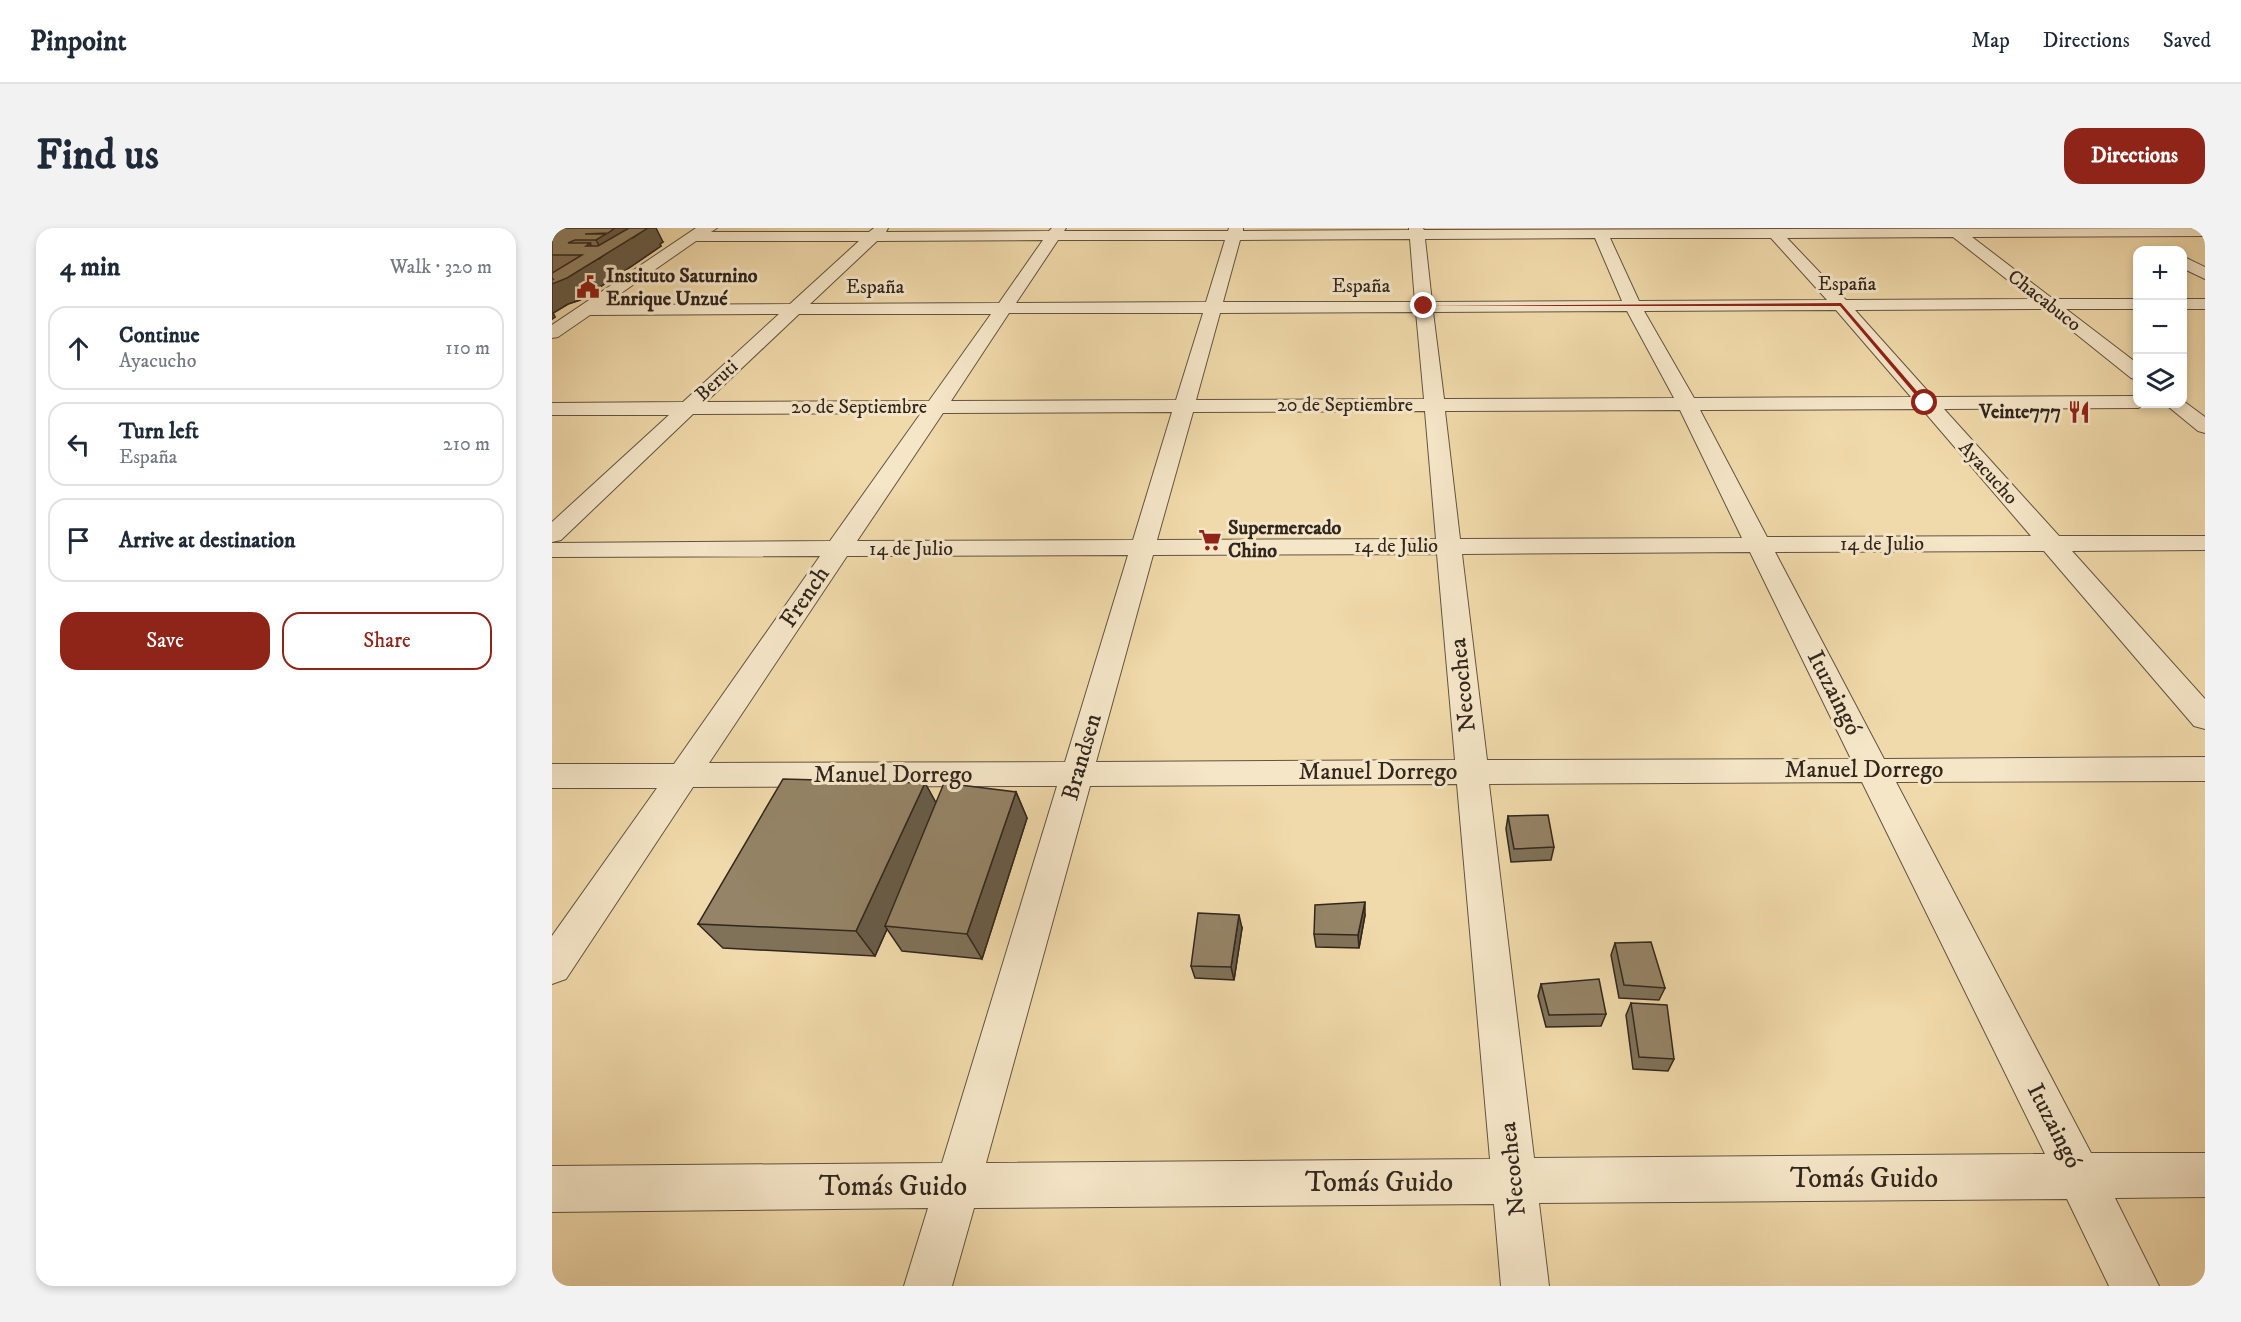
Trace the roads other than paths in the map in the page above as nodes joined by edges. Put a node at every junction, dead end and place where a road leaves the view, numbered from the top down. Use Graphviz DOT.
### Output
graph roads {
  1 [pos="1954,230"];
  2 [pos="2130,230"];
  3 [pos="702,231"];
  4 [pos="1417,231"];
  5 [pos="1600,231"];
  6 [pos="1773,231"];
  7 [pos="877,232"];
  8 [pos="1056,232"];
  9 [pos="1235,232"];
  10 [pos="2205,232"];
  11 [pos="2154,244"];
  12 [pos="2187,264"];
  13 [pos="2205,274"];
  14 [pos="2049,304"];
  15 [pos="2133,304"];
  16 [pos="2187,304"];
  17 [pos="2205,304"];
  18 [pos="1841,305"];
  19 [pos="1424,306"];
  20 [pos="1633,306"];
  21 [pos="1213,307"];
  22 [pos="794,308"];
  23 [pos="1004,308"];
  24 [pos="585,310"];
  25 [pos="552,333"];
  26 [pos="2133,370"];
  27 [pos="2133,402"];
  28 [pos="2187,402"];
  29 [pos="2205,402"];
  30 [pos="1925,403"];
  31 [pos="1687,404"];
  32 [pos="1184,405"];
  33 [pos="1435,405"];
  34 [pos="936,406"];
  35 [pos="689,407"];
  36 [pos="2180,408"];
  37 [pos="552,409"];
  38 [pos="2205,427"];
  39 [pos="552,535"];
  40 [pos="2050,543"];
  41 [pos="2205,543"];
  42 [pos="1759,545"];
  43 [pos="1449,546"];
  44 [pos="1143,548"];
  45 [pos="838,549"];
  46 [pos="552,550"];
  47 [pos="2205,718"];
  48 [pos="2205,769"];
  49 [pos="1873,770"];
  50 [pos="1472,772"];
  51 [pos="1077,774"];
  52 [pos="552,776"];
  53 [pos="683,776"];
  54 [pos="552,967"];
  55 [pos="2205,1175"];
  56 [pos="2079,1176"];
  57 [pos="1514,1181"];
  58 [pos="957,1185"];
  59 [pos="552,1189"];
  60 [pos="928,1286"];
  61 [pos="1525,1286"];
  62 [pos="2135,1286"];
  1 -- 2 [label="street"];
  1 -- 6 [label="street"];
  1 -- 14 [label="street, Chacabuco"];
  2 -- 10 [label="street"];
  2 -- 11 [label="street"];
  3 -- 7 [label="street"];
  3 -- 24 [label="street"];
  4 -- 5 [label="street"];
  4 -- 9 [label="street"];
  4 -- 19 [label="street, Necochea"];
  5 -- 6 [label="street"];
  5 -- 20 [label="street, Ituzaingó"];
  6 -- 18 [label="street, Ayacucho"];
  7 -- 8 [label="street"];
  7 -- 22 [label="street, Beruti"];
  8 -- 9 [label="street"];
  8 -- 23 [label="street, French"];
  9 -- 21 [label="street, Brandsen"];
  12 -- 13 [label="street"];
  14 -- 15 [label="street, España"];
  14 -- 18 [label="street, España"];
  14 -- 26 [label="street, Chacabuco"];
  16 -- 17 [label="street"];
  18 -- 20 [label="street, España"];
  18 -- 30 [label="street, Ayacucho"];
  19 -- 20 [label="street, España"];
  19 -- 21 [label="street, España"];
  19 -- 33 [label="street, Necochea"];
  20 -- 31 [label="street, Ituzaingó"];
  21 -- 23 [label="street, España"];
  21 -- 32 [label="street, Brandsen"];
  22 -- 23 [label="street, España"];
  22 -- 24 [label="street, España"];
  22 -- 35 [label="street, Beruti"];
  23 -- 34 [label="street, French"];
  24 -- 25 [label="street"];
  27 -- 30 [label="street, 20 de Septiembre"];
  28 -- 29 [label="street"];
  30 -- 31 [label="street, 20 de Septiembre"];
  30 -- 40 [label="street, Ayacucho"];
  31 -- 33 [label="street, 20 de Septiembre"];
  31 -- 42 [label="street, Ituzaingó"];
  32 -- 33 [label="street, 20 de Septiembre"];
  32 -- 34 [label="street, 20 de Septiembre"];
  32 -- 44 [label="street, Brandsen"];
  33 -- 43 [label="street, Necochea"];
  34 -- 35 [label="street, 20 de Septiembre"];
  34 -- 45 [label="street, French"];
  35 -- 37 [label="street, 20 de Septiembre"];
  35 -- 39 [label="street, Beruti"];
  36 -- 38 [label="street"];
  40 -- 41 [label="street, 14 de Julio"];
  40 -- 42 [label="street, 14 de Julio"];
  40 -- 47 [label="street, Ayacucho"];
  42 -- 43 [label="street, 14 de Julio"];
  42 -- 49 [label="street, Ituzaingó"];
  43 -- 44 [label="street, 14 de Julio"];
  43 -- 50 [label="street, Necochea"];
  44 -- 45 [label="street, 14 de Julio"];
  44 -- 51 [label="street, Brandsen"];
  45 -- 46 [label="street, 14 de Julio"];
  45 -- 53 [label="street, French"];
  48 -- 49 [label="street, Manuel Dorrego"];
  49 -- 50 [label="street, Manuel Dorrego"];
  49 -- 56 [label="street, Ituzaingó"];
  50 -- 51 [label="street, Manuel Dorrego"];
  50 -- 57 [label="street, Necochea"];
  51 -- 53 [label="street, Manuel Dorrego"];
  51 -- 58 [label="street, Brandsen"];
  52 -- 53 [label="street, Manuel Dorrego"];
  53 -- 54 [label="street, French"];
  55 -- 56 [label="street, Tomás Guido"];
  56 -- 57 [label="street, Tomás Guido"];
  56 -- 62 [label="street, Ituzaingó"];
  57 -- 58 [label="street, Tomás Guido"];
  57 -- 61 [label="street, Necochea"];
  58 -- 59 [label="street, Tomás Guido"];
  58 -- 60 [label="street, Brandsen"];
}
